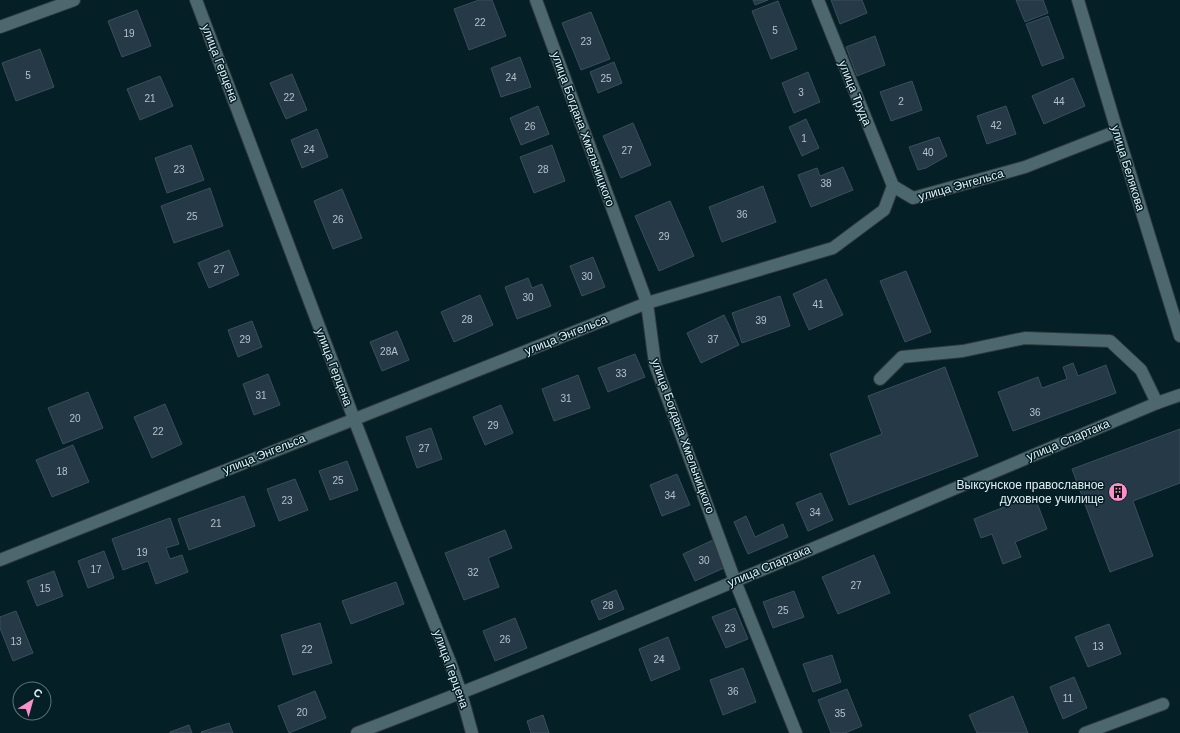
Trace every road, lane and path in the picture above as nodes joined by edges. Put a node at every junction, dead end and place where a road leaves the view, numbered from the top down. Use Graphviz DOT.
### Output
graph roads {
  1 [pos="74,0"];
  2 [pos="196,0"];
  3 [pos="536,0"];
  4 [pos="818,0"];
  5 [pos="1078,0"];
  6 [pos="0,27"];
  7 [pos="1117,131"];
  8 [pos="893,186"];
  9 [pos="647,303"];
  10 [pos="1180,336"];
  11 [pos="880,379"];
  12 [pos="1180,395"];
  13 [pos="1157,403"];
  14 [pos="354,419"];
  15 [pos="0,560"];
  16 [pos="736,580"];
  17 [pos="461,693"];
  18 [pos="1162,704"];
  19 [pos="357,733"];
  20 [pos="472,733"];
  21 [pos="796,733"];
  22 [pos="1085,733"];
  1 -- 6 [label="street"];
  2 -- 14 [label="street, улица Герцена"];
  3 -- 9 [label="street, улица Богдана Хмельницкого"];
  4 -- 8 [label="street, улица Труда"];
  5 -- 7 [label="street, улица Белякова"];
  7 -- 8 [label="street, улица Энгельса"];
  7 -- 10 [label="street, улица Белякова"];
  8 -- 9 [label="street, улица Энгельса"];
  9 -- 14 [label="street, улица Энгельса"];
  9 -- 16 [label="street, улица Богдана Хмельницкого"];
  11 -- 13 [label="street"];
  12 -- 13 [label="street, улица Спартака"];
  13 -- 16 [label="street, улица Спартака"];
  14 -- 15 [label="street, улица Энгельса"];
  14 -- 17 [label="street, улица Герцена"];
  16 -- 17 [label="street, улица Спартака"];
  16 -- 21 [label="street, улица Богдана Хмельницкого"];
  17 -- 19 [label="street, улица Спартака"];
  17 -- 20 [label="street, улица Герцена"];
  18 -- 22 [label="street"];
}
